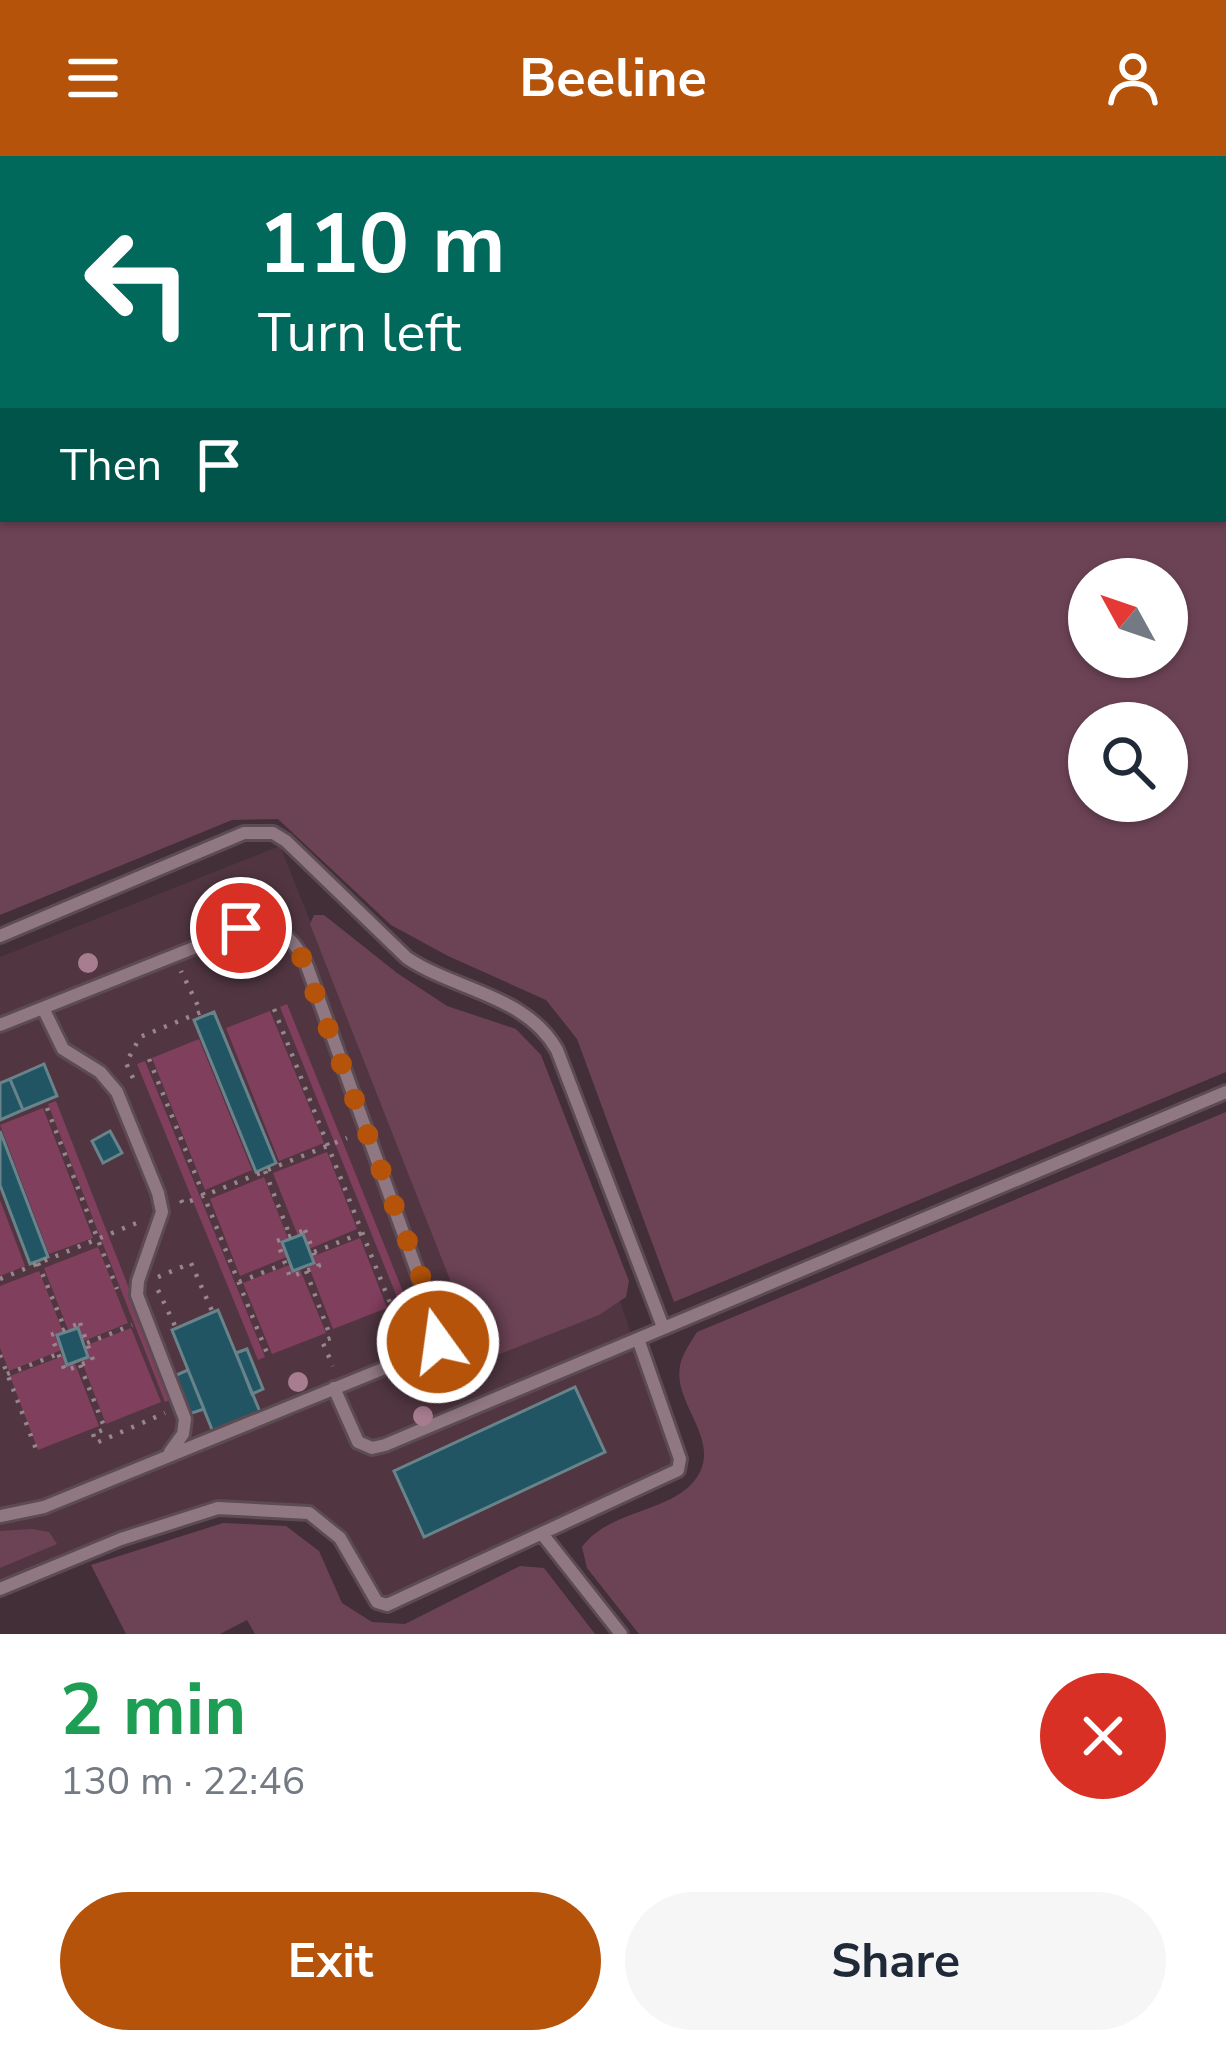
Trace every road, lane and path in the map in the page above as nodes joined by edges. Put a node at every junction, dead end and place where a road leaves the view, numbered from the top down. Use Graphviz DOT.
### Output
graph roads {
  1 [pos="0,936"];
  2 [pos="173,955"];
  3 [pos="43,1008"];
  4 [pos="274,1009"];
  5 [pos="0,1025"];
  6 [pos="149,1059"];
  7 [pos="134,1083"];
  8 [pos="1226,1092"];
  9 [pos="47,1108"];
  10 [pos="342,1140"];
  11 [pos="328,1146"];
  12 [pos="265,1171"];
  13 [pos="175,1184"];
  14 [pos="204,1195"];
  15 [pos="162,1212"];
  16 [pos="362,1233"];
  17 [pos="290,1236"];
  18 [pos="98,1238"];
  19 [pos="314,1252"];
  20 [pos="38,1263"];
  21 [pos="285,1263"];
  22 [pos="306,1271"];
  23 [pos="0,1279"];
  24 [pos="239,1282"];
  25 [pos="137,1286"];
  26 [pos="157,1288"];
  27 [pos="123,1303"];
  28 [pos="392,1308"];
  29 [pos="213,1313"];
  30 [pos="132,1325"];
  31 [pos="176,1328"];
  32 [pos="663,1328"];
  33 [pos="65,1329"];
  34 [pos="638,1339"];
  35 [pos="87,1343"];
  36 [pos="58,1354"];
  37 [pos="0,1355"];
  38 [pos="269,1358"];
  39 [pos="80,1365"];
  40 [pos="8,1374"];
  41 [pos="338,1387"];
  42 [pos="180,1407"];
  43 [pos="36,1449"];
  44 [pos="164,1458"];
  45 [pos="0,1516"];
  46 [pos="543,1534"];
  47 [pos="0,1589"];
  48 [pos="621,1634"];
  1 -- 32 [label="lane"];
  2 -- 3 [label="lane"];
  2 -- 7 [label="path"];
  2 -- 41 [label="lane"];
  3 -- 5 [label="lane"];
  3 -- 15 [label="lane"];
  4 -- 11 [label="path"];
  6 -- 14 [label="path"];
  8 -- 32 [label="lane"];
  9 -- 18 [label="path"];
  10 -- 11 [label="path"];
  11 -- 12 [label="path"];
  11 -- 16 [label="path"];
  12 -- 14 [label="path"];
  12 -- 17 [label="path"];
  13 -- 14 [label="path"];
  14 -- 24 [label="path"];
  15 -- 18 [label="path"];
  15 -- 25 [label="lane"];
  16 -- 19 [label="path"];
  16 -- 28 [label="path"];
  17 -- 19 [label="path"];
  17 -- 21 [label="path"];
  18 -- 20 [label="path"];
  18 -- 27 [label="path"];
  19 -- 22 [label="path"];
  20 -- 23 [label="path"];
  20 -- 33 [label="path"];
  21 -- 22 [label="path"];
  21 -- 24 [label="path"];
  22 -- 41 [label="path"];
  24 -- 38 [label="path"];
  25 -- 29 [label="path"];
  25 -- 42 [label="lane"];
  26 -- 31 [label="path"];
  30 -- 35 [label="path"];
  32 -- 34 [label="lane"];
  33 -- 35 [label="path"];
  33 -- 36 [label="path"];
  34 -- 41 [label="lane"];
  34 -- 46 [label="lane"];
  35 -- 39 [label="path"];
  36 -- 39 [label="path"];
  36 -- 40 [label="path"];
  37 -- 40 [label="path"];
  39 -- 42 [label="path"];
  40 -- 43 [label="path"];
  41 -- 44 [label="lane"];
  42 -- 44 [label="lane"];
  44 -- 45 [label="lane"];
  46 -- 47 [label="lane"];
  46 -- 48 [label="lane"];
}
